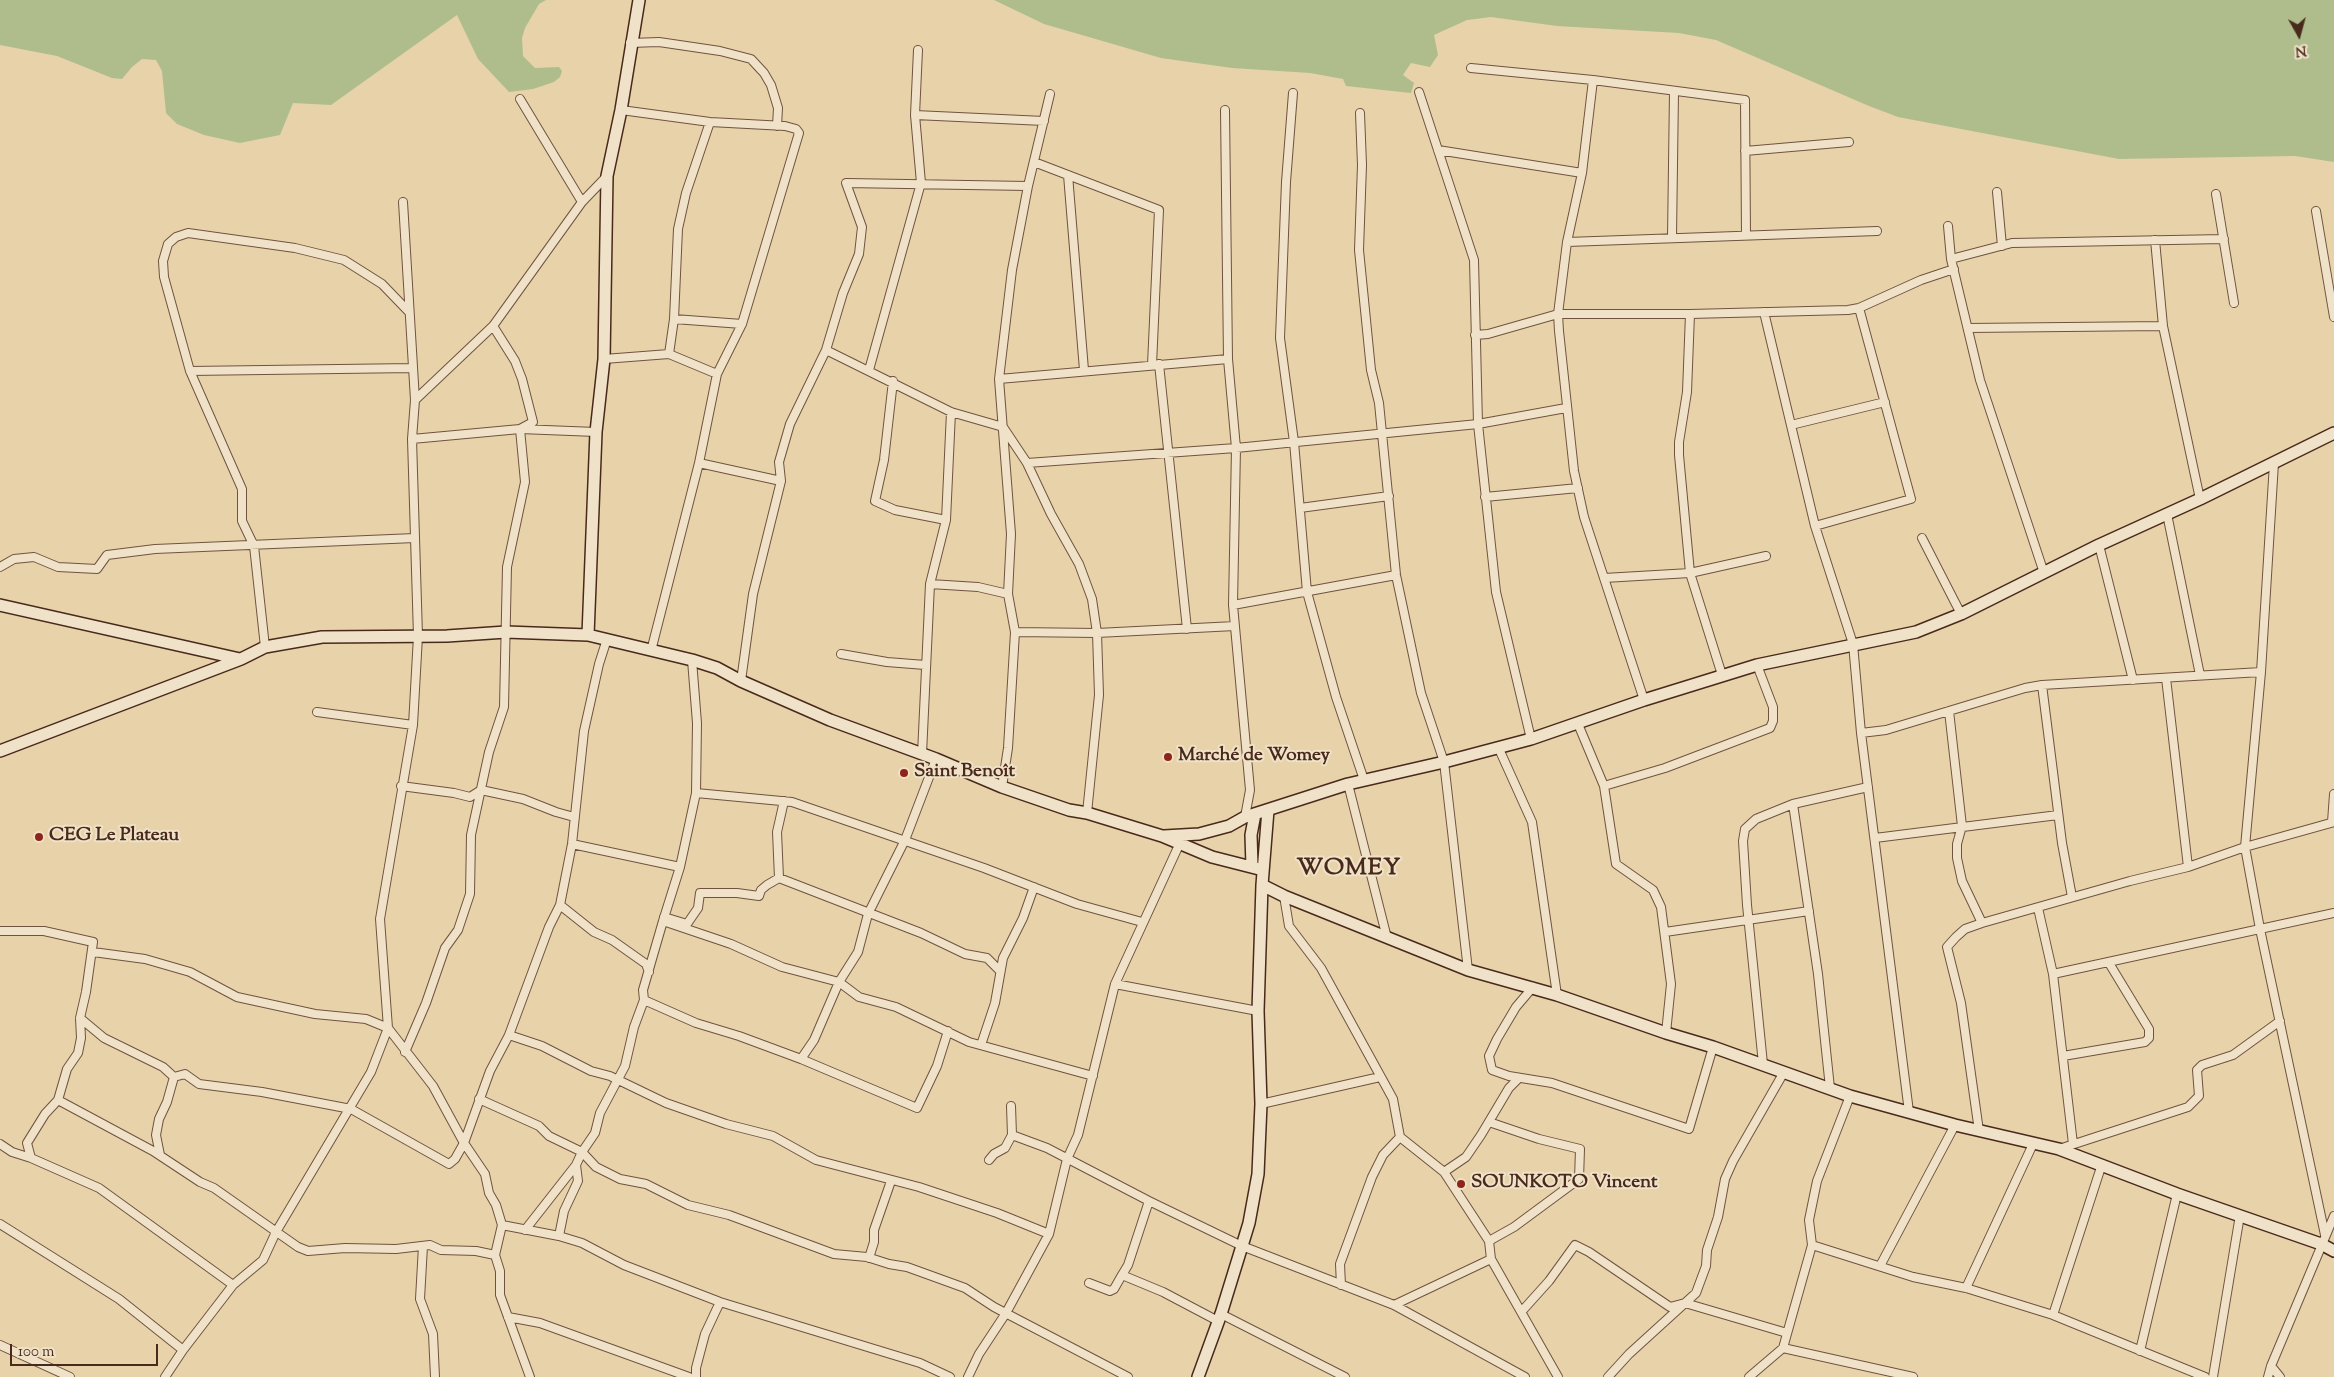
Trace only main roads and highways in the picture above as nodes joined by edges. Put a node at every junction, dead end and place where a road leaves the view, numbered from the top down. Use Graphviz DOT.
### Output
graph roads {
  1 [pos="638,0"];
  2 [pos="2334,432"];
  3 [pos="0,605"];
  4 [pos="588,635"];
  5 [pos="240,659"];
  6 [pos="0,751"];
  7 [pos="1268,810"];
  8 [pos="1250,815"];
  9 [pos="1162,836"];
  10 [pos="1258,868"];
  11 [pos="1262,886"];
  12 [pos="2334,1251"];
  13 [pos="1198,1377"];
  1 -- 4 [label="main road"];
  2 -- 7 [label="main road"];
  3 -- 5 [label="main road"];
  4 -- 5 [label="main road"];
  4 -- 9 [label="main road"];
  5 -- 6 [label="main road"];
  7 -- 8 [label="main road"];
  7 -- 10 [label="main road"];
  8 -- 9 [label="main road"];
  8 -- 10 [label="main road"];
  9 -- 10 [label="main road"];
  10 -- 11 [label="main road"];
  11 -- 12 [label="main road"];
  11 -- 13 [label="main road"];
}
